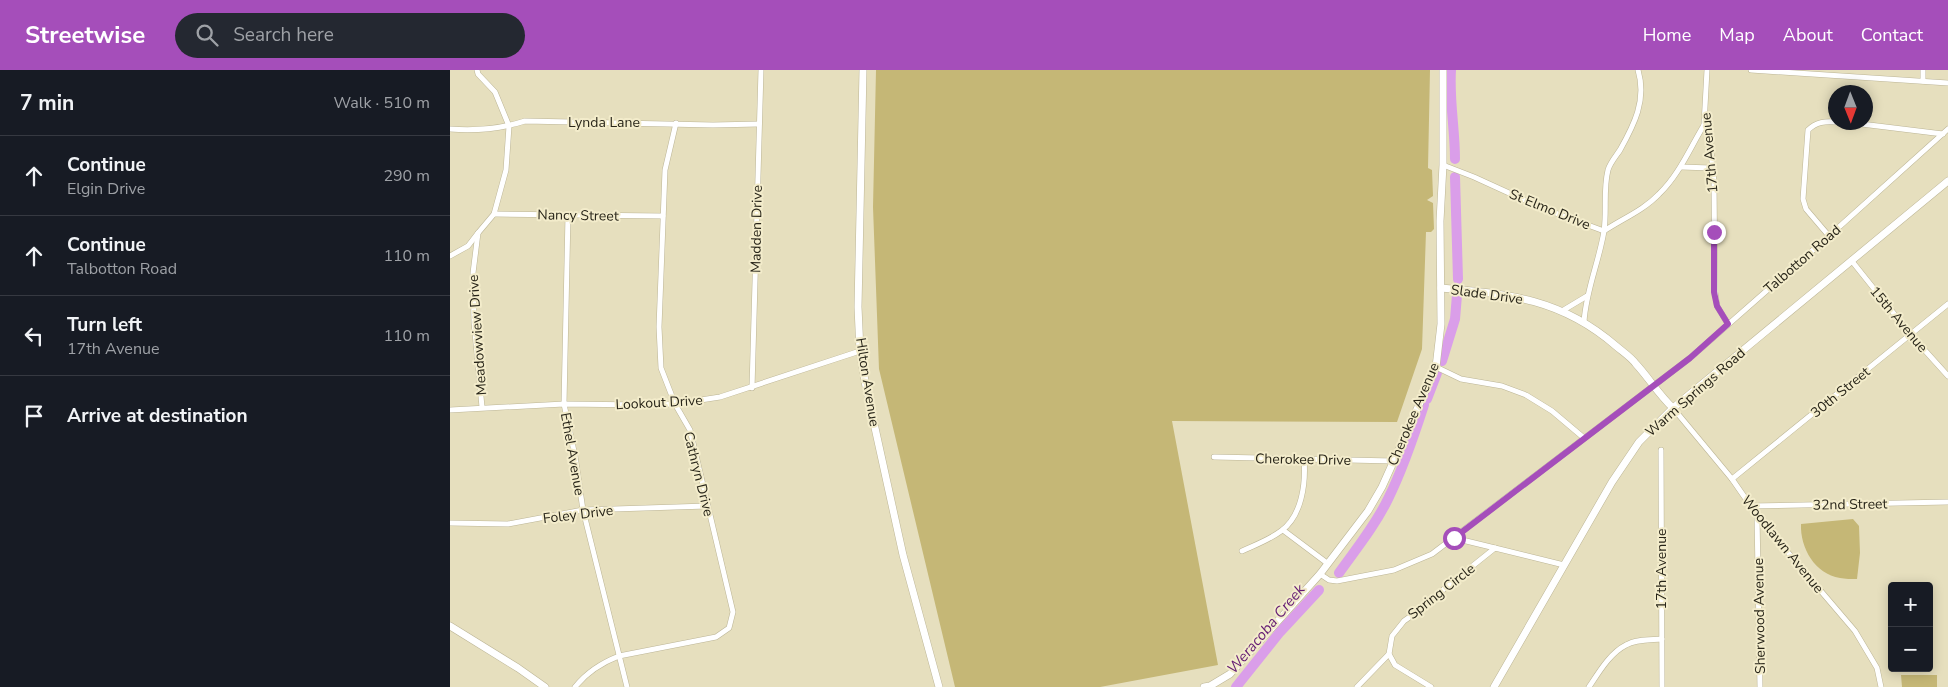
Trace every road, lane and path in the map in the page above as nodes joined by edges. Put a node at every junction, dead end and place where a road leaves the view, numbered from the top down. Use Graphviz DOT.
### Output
graph roads {
  1 [pos="477,70"];
  2 [pos="761,70"];
  3 [pos="863,70"];
  4 [pos="1443,70"];
  5 [pos="1638,70"];
  6 [pos="1707,70"];
  7 [pos="1751,70"];
  8 [pos="1923,70"];
  9 [pos="1800,72"];
  10 [pos="1923,81"];
  11 [pos="1948,82"];
  12 [pos="1828,122"];
  13 [pos="676,123"];
  14 [pos="759,124"];
  15 [pos="1704,125"];
  16 [pos="1873,125"];
  17 [pos="509,126"];
  18 [pos="1948,129"];
  19 [pos="450,130"];
  20 [pos="1943,134"];
  21 [pos="1443,165"];
  22 [pos="1681,167"];
  23 [pos="1712,168"];
  24 [pos="1948,181"];
  25 [pos="494,214"];
  26 [pos="568,215"];
  27 [pos="663,216"];
  28 [pos="1604,231"];
  29 [pos="478,233"];
  30 [pos="1830,236"];
  31 [pos="450,256"];
  32 [pos="1851,260"];
  33 [pos="1441,288"];
  34 [pos="1587,296"];
  35 [pos="1948,304"];
  36 [pos="1562,311"];
  37 [pos="1584,322"];
  38 [pos="1728,324"];
  39 [pos="1911,335"];
  40 [pos="860,351"];
  41 [pos="1436,367"];
  42 [pos="1948,376"];
  43 [pos="1654,386"];
  44 [pos="752,388"];
  45 [pos="564,404"];
  46 [pos="675,404"];
  47 [pos="482,408"];
  48 [pos="1673,408"];
  49 [pos="450,410"];
  50 [pos="1584,438"];
  51 [pos="1661,450"];
  52 [pos="1214,457"];
  53 [pos="1304,459"];
  54 [pos="1393,461"];
  55 [pos="1732,479"];
  56 [pos="1948,502"];
  57 [pos="707,506"];
  58 [pos="1751,506"];
  59 [pos="583,510"];
  60 [pos="1758,515"];
  61 [pos="450,523"];
  62 [pos="1283,530"];
  63 [pos="1454,538"];
  64 [pos="1495,548"];
  65 [pos="1242,551"];
  66 [pos="1328,563"];
  67 [pos="1564,565"];
  68 [pos="1320,574"];
  69 [pos="450,626"];
  70 [pos="1662,639"];
  71 [pos="1389,654"];
  72 [pos="619,656"];
  73 [pos="545,687"];
  74 [pos="574,687"];
  75 [pos="627,687"];
  76 [pos="940,687"];
  77 [pos="1208,687"];
  78 [pos="1357,687"];
  79 [pos="1430,687"];
  80 [pos="1494,687"];
  81 [pos="1589,687"];
  82 [pos="1662,687"];
  83 [pos="1760,687"];
  84 [pos="1881,687"];
  1 -- 17 [label="street"];
  2 -- 14 [label="street, Madden Drive"];
  3 -- 40 [label="street, Hilton Avenue"];
  4 -- 21 [label="street, Cherokee Avenue"];
  5 -- 28 [label="street"];
  6 -- 15 [label="street, 17th Avenue"];
  7 -- 9 [label="street"];
  8 -- 10 [label="street"];
  9 -- 10 [label="street"];
  10 -- 11 [label="street"];
  12 -- 30 [label="street"];
  13 -- 14 [label="street, Lynda Lane"];
  13 -- 17 [label="street, Lynda Lane"];
  13 -- 27 [label="street, Cathryn Drive"];
  14 -- 44 [label="street, Madden Drive"];
  15 -- 22 [label="street, St Elmo Drive"];
  15 -- 23 [label="street, 17th Avenue"];
  16 -- 20 [label="street"];
  17 -- 19 [label="street, Lynda Lane"];
  17 -- 25 [label="street"];
  18 -- 20 [label="street, Talbotton Road"];
  20 -- 30 [label="street, Talbotton Road"];
  21 -- 28 [label="street, St Elmo Drive"];
  21 -- 33 [label="street, Cherokee Avenue"];
  22 -- 23 [label="street"];
  22 -- 28 [label="street, St Elmo Drive"];
  23 -- 38 [label="street, 17th Avenue"];
  24 -- 32 [label="street, Warm Springs Road"];
  25 -- 26 [label="street, Nancy Street"];
  25 -- 29 [label="street"];
  26 -- 27 [label="street, Nancy Street"];
  26 -- 45 [label="street, Ethel Avenue"];
  27 -- 46 [label="street, Cathryn Drive"];
  28 -- 34 [label="street"];
  29 -- 31 [label="street"];
  29 -- 47 [label="street, Meadowview Drive"];
  30 -- 38 [label="street, Talbotton Road"];
  32 -- 39 [label="street, 15th Avenue"];
  32 -- 48 [label="street, Warm Springs Road"];
  33 -- 36 [label="street, Slade Drive"];
  33 -- 41 [label="street, Cherokee Avenue"];
  34 -- 36 [label="street"];
  34 -- 37 [label="street"];
  35 -- 39 [label="street, 30th Street"];
  36 -- 37 [label="street, Slade Drive"];
  37 -- 43 [label="street, Slade Drive"];
  38 -- 43 [label="street, Talbotton Road"];
  39 -- 42 [label="street, 15th Avenue"];
  39 -- 55 [label="street, 30th Street"];
  40 -- 44 [label="street, Lookout Drive"];
  40 -- 76 [label="street, Hilton Avenue"];
  41 -- 50 [label="street"];
  41 -- 54 [label="street, Cherokee Avenue"];
  43 -- 48 [label="street, Slade Drive"];
  43 -- 50 [label="street, Talbotton Road"];
  44 -- 46 [label="street, Lookout Drive"];
  45 -- 46 [label="street, Lookout Drive"];
  45 -- 47 [label="street, Lookout Drive"];
  45 -- 59 [label="street, Ethel Avenue"];
  46 -- 57 [label="street, Cathryn Drive"];
  47 -- 49 [label="street, Lookout Drive"];
  48 -- 55 [label="street, Woodlawn Avenue"];
  48 -- 67 [label="street, Warm Springs Road"];
  50 -- 63 [label="street, Talbotton Road"];
  51 -- 70 [label="street, 17th Avenue"];
  52 -- 53 [label="street, Cherokee Drive"];
  53 -- 54 [label="street, Cherokee Drive"];
  53 -- 62 [label="street"];
  54 -- 66 [label="street, Cherokee Avenue"];
  55 -- 58 [label="street, Woodlawn Avenue"];
  56 -- 58 [label="street, 32nd Street"];
  57 -- 59 [label="street, Foley Drive"];
  57 -- 72 [label="street, Cathryn Drive"];
  58 -- 60 [label="street, Woodlawn Avenue"];
  59 -- 61 [label="street, Foley Drive"];
  59 -- 72 [label="street, Ethel Avenue"];
  60 -- 83 [label="street, Sherwood Avenue"];
  60 -- 84 [label="street, Woodlawn Avenue"];
  62 -- 65 [label="street"];
  62 -- 66 [label="street"];
  63 -- 64 [label="street"];
  63 -- 68 [label="street, Talbotton Road"];
  64 -- 67 [label="street"];
  64 -- 71 [label="street, Spring Circle"];
  66 -- 68 [label="street, Cherokee Avenue"];
  67 -- 80 [label="street, Warm Springs Road"];
  68 -- 77 [label="street, Cherokee Avenue"];
  69 -- 73 [label="street"];
  70 -- 81 [label="street"];
  70 -- 82 [label="street, 17th Avenue"];
  71 -- 78 [label="street"];
  71 -- 79 [label="street"];
  72 -- 74 [label="street, Cathryn Drive"];
  72 -- 75 [label="street, Ethel Avenue"];
}
